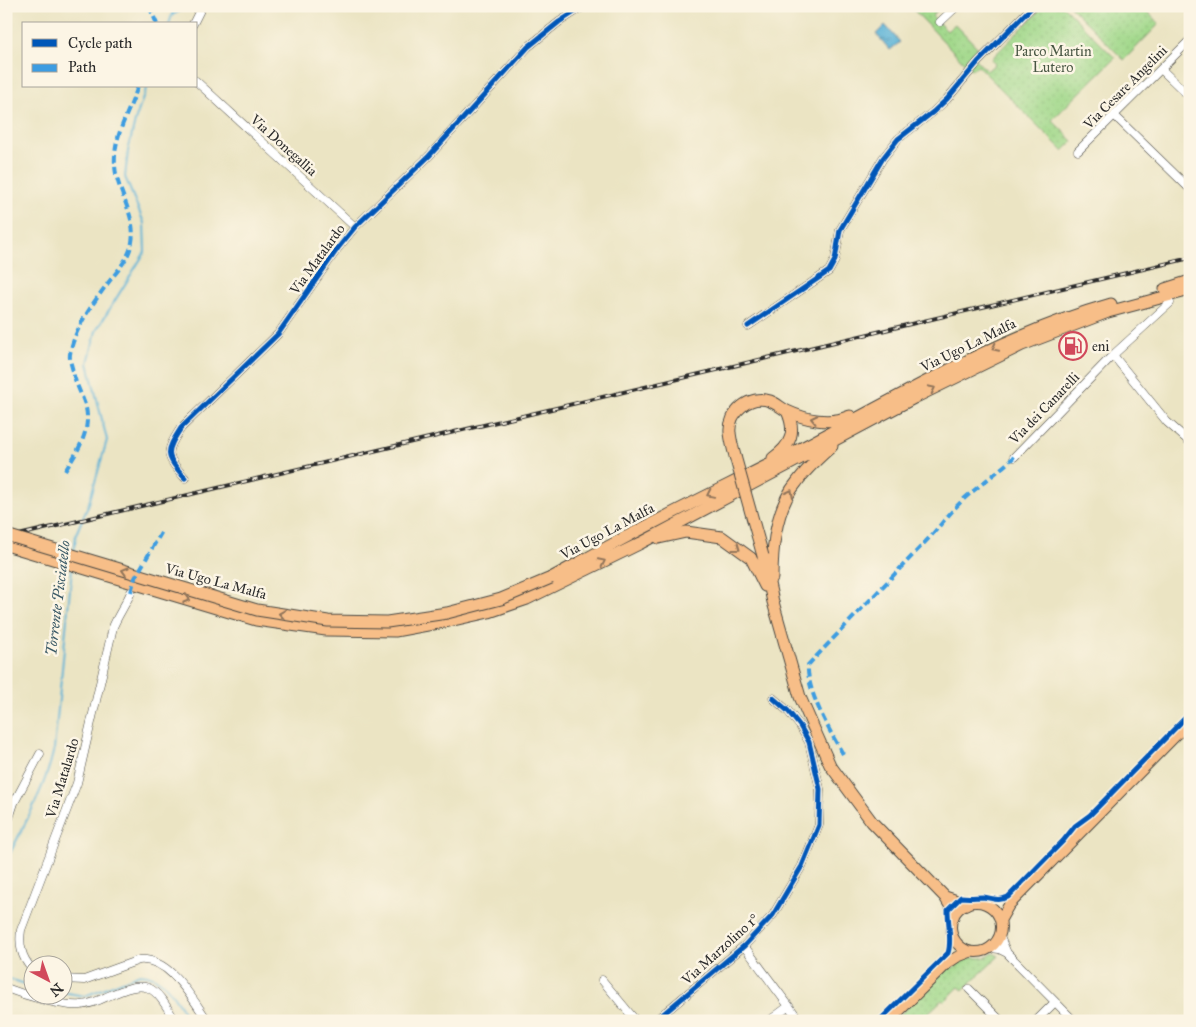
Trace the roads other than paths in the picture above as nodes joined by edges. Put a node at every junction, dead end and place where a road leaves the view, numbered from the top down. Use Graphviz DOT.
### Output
graph roads {
  1 [pos="202,6"];
  2 [pos="584,6"];
  3 [pos="957,6"];
  4 [pos="1033,6"];
  5 [pos="194,22"];
  6 [pos="940,22"];
  7 [pos="1190,40"];
  8 [pos="1161,69"];
  9 [pos="198,83"];
  10 [pos="1190,97"];
  11 [pos="1114,115"];
  12 [pos="1078,151"];
  13 [pos="1190,189"];
  14 [pos="355,227"];
  15 [pos="1190,282"];
  16 [pos="1190,290"];
  17 [pos="1170,303"];
  18 [pos="748,326"];
  19 [pos="1113,355"];
  20 [pos="924,383"];
  21 [pos="787,411"];
  22 [pos="845,434"];
  23 [pos="1190,442"];
  24 [pos="1014,457"];
  25 [pos="760,470"];
  26 [pos="185,478"];
  27 [pos="6,535"];
  28 [pos="641,543"];
  29 [pos="6,545"];
  30 [pos="131,592"];
  31 [pos="773,602"];
  32 [pos="773,698"];
  33 [pos="1190,721"];
  34 [pos="40,754"];
  35 [pos="6,827"];
  36 [pos="945,897"];
  37 [pos="966,904"];
  38 [pos="1008,906"];
  39 [pos="991,907"];
  40 [pos="953,916"];
  41 [pos="1000,919"];
  42 [pos="1000,937"];
  43 [pos="955,942"];
  44 [pos="744,946"];
  45 [pos="991,948"];
  46 [pos="970,952"];
  47 [pos="1007,953"];
  48 [pos="23,954"];
  49 [pos="948,963"];
  50 [pos="72,979"];
  51 [pos="602,980"];
  52 [pos="6,988"];
  53 [pos="969,988"];
  54 [pos="1055,1002"];
  55 [pos="789,1006"];
  56 [pos="665,1012"];
  57 [pos="175,1021"];
  58 [pos="208,1021"];
  59 [pos="636,1021"];
  60 [pos="655,1021"];
  61 [pos="672,1021"];
  62 [pos="769,1021"];
  63 [pos="800,1021"];
  64 [pos="889,1021"];
  65 [pos="1001,1021"];
  66 [pos="1036,1021"];
  67 [pos="1074,1021"];
  1 -- 5 [label="street"];
  2 -- 14 [label="street, Via Matalardo"];
  3 -- 6 [label="street"];
  4 -- 18 [label="street"];
  7 -- 8 [label="street, Via Cesare Angelini"];
  8 -- 10 [label="street"];
  8 -- 11 [label="street, Via Cesare Angelini"];
  9 -- 14 [label="street, Via Donegallia"];
  11 -- 12 [label="street, Via Cesare Angelini"];
  11 -- 13 [label="street"];
  14 -- 26 [label="street, Via Matalardo"];
  15 -- 20 [label="highway, Via Ugo La Malfa, one-way"];
  22 -- 16 [label="highway, Via Ugo La Malfa, one-way"];
  17 -- 19 [label="street, Via dei Canarelli"];
  19 -- 23 [label="street"];
  19 -- 24 [label="street, Via dei Canarelli"];
  20 -- 21 [label="highway, one-way"];
  20 -- 25 [label="highway, Via Ugo La Malfa"];
  21 -- 25 [label="highway"];
  21 -- 31 [label="highway, bridge"];
  22 -- 28 [label="highway, Via Ugo La Malfa"];
  31 -- 22 [label="highway, one-way"];
  25 -- 27 [label="highway, Via Ugo La Malfa, one-way, bridge"];
  29 -- 28 [label="highway, Via Ugo La Malfa, one-way"];
  28 -- 31 [label="highway, one-way"];
  30 -- 48 [label="street, Via Matalardo"];
  31 -- 36 [label="highway"];
  32 -- 44 [label="street, Via Marzolino 1°"];
  33 -- 38 [label="main road"];
  34 -- 35 [label="street"];
  36 -- 37 [label="highway"];
  36 -- 40 [label="highway"];
  37 -- 39 [label="main road"];
  37 -- 40 [label="main road"];
  38 -- 39 [label="main road"];
  38 -- 41 [label="main road"];
  39 -- 41 [label="main road"];
  40 -- 43 [label="main road"];
  41 -- 42 [label="main road"];
  42 -- 45 [label="main road"];
  42 -- 47 [label="street"];
  43 -- 46 [label="main road"];
  43 -- 49 [label="main road"];
  44 -- 55 [label="street"];
  44 -- 56 [label="street, Via Marzolino 1°"];
  45 -- 46 [label="main road"];
  45 -- 47 [label="street"];
  46 -- 49 [label="main road"];
  47 -- 54 [label="street"];
  49 -- 64 [label="main road"];
  50 -- 58 [label="street"];
  51 -- 59 [label="street"];
  52 -- 57 [label="street"];
  53 -- 65 [label="street"];
  54 -- 66 [label="street"];
  54 -- 67 [label="street"];
  55 -- 62 [label="street"];
  55 -- 63 [label="street"];
  56 -- 60 [label="street, Via Marzolino 1°"];
  56 -- 61 [label="street"];
}
